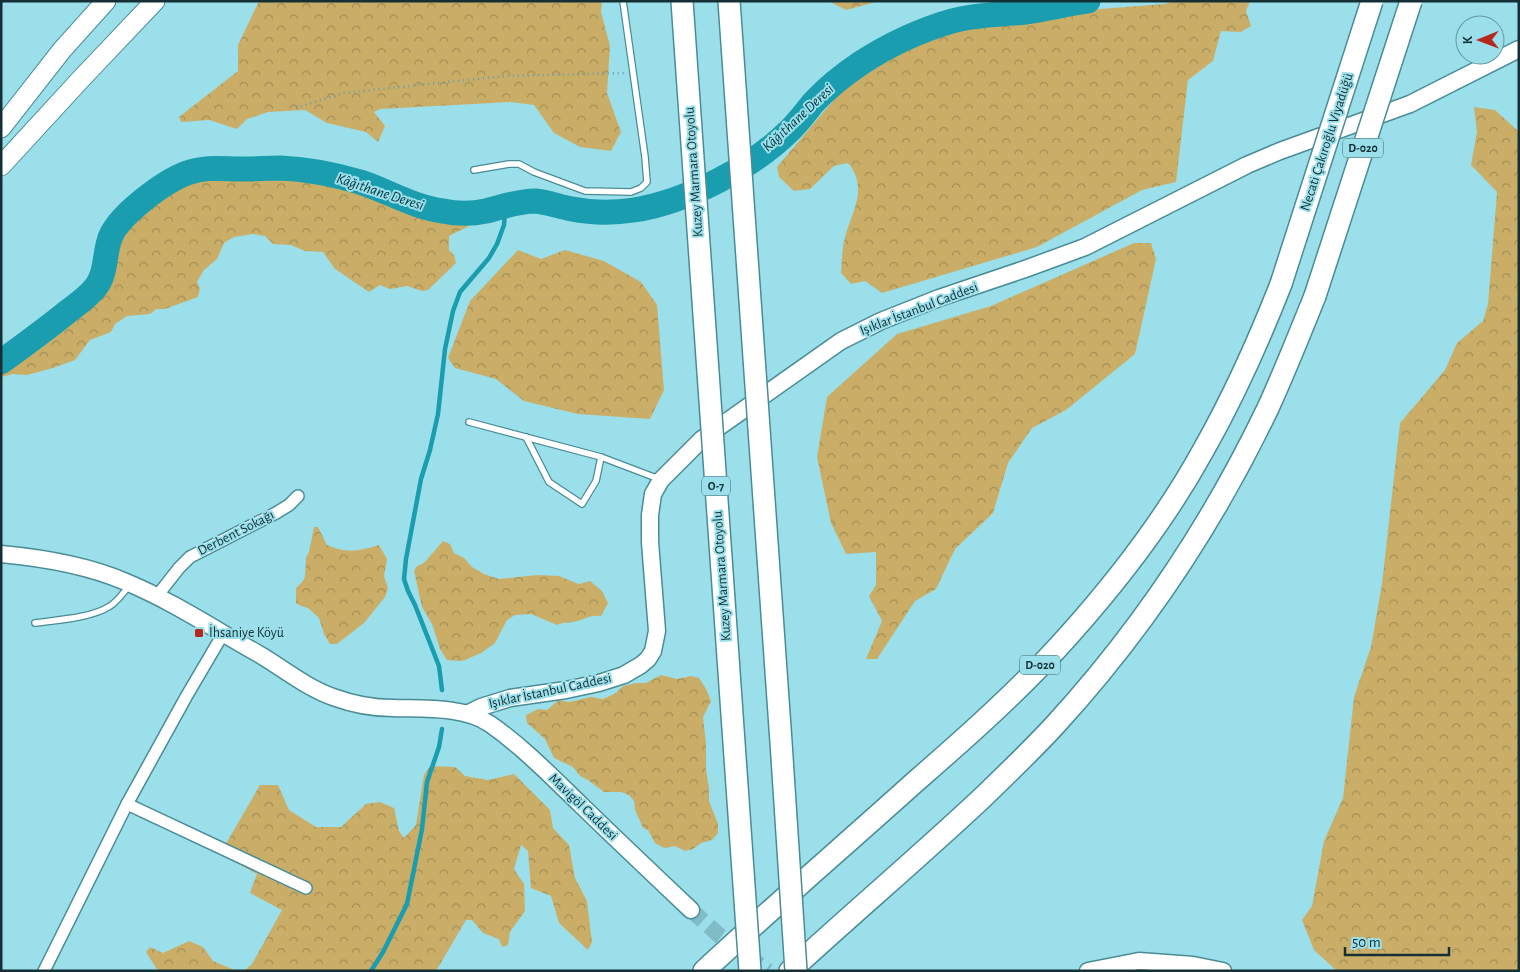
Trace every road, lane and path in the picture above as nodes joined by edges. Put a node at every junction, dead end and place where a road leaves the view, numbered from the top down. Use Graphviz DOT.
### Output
graph roads {
  1 [pos="106,1"];
  2 [pos="155,1"];
  3 [pos="623,1"];
  4 [pos="682,1"];
  5 [pos="729,1"];
  6 [pos="1372,1"];
  7 [pos="1411,1"];
  8 [pos="1519,49"];
  9 [pos="633,73"];
  10 [pos="296,108"];
  11 [pos="1,128"];
  12 [pos="1,166"];
  13 [pos="474,170"];
  14 [pos="469,422"];
  15 [pos="526,437"];
  16 [pos="601,457"];
  17 [pos="661,480"];
  18 [pos="298,496"];
  19 [pos="1,554"];
  20 [pos="131,584"];
  21 [pos="157,596"];
  22 [pos="35,623"];
  23 [pos="223,634"];
  24 [pos="469,713"];
  25 [pos="127,804"];
  26 [pos="306,888"];
  27 [pos="691,910"];
  28 [pos="44,971"];
  29 [pos="704,971"];
  30 [pos="750,971"];
  31 [pos="790,971"];
  32 [pos="796,971"];
  33 [pos="1088,971"];
  34 [pos="1223,971"];
  1 -- 11 [label="main road"];
  2 -- 12 [label="main road"];
  3 -- 9 [label="lane"];
  4 -- 30 [label="highway, Kuzey Marmara Otoyolu / O-7, bridge"];
  5 -- 32 [label="highway, bridge"];
  6 -- 29 [label="highway, Necati Çakıroğlu Viyadüğü / D-020, bridge"];
  7 -- 31 [label="highway, D-020, bridge"];
  8 -- 17 [label="street, Işıklar İstanbul Caddesi"];
  9 -- 10 [label="path"];
  9 -- 13 [label="lane"];
  14 -- 15 [label="lane"];
  15 -- 16 [label="lane"];
  15 -- 16 [label="lane"];
  16 -- 17 [label="lane"];
  17 -- 24 [label="street, Işıklar İstanbul Caddesi"];
  18 -- 21 [label="street, Derbent Sokağı"];
  19 -- 20 [label="street"];
  20 -- 21 [label="street"];
  20 -- 22 [label="lane"];
  21 -- 23 [label="street"];
  23 -- 24 [label="street"];
  23 -- 25 [label="street"];
  24 -- 27 [label="street, Mavigöl Caddesi"];
  25 -- 26 [label="street"];
  25 -- 28 [label="street"];
  33 -- 34 [label="street"];
}
